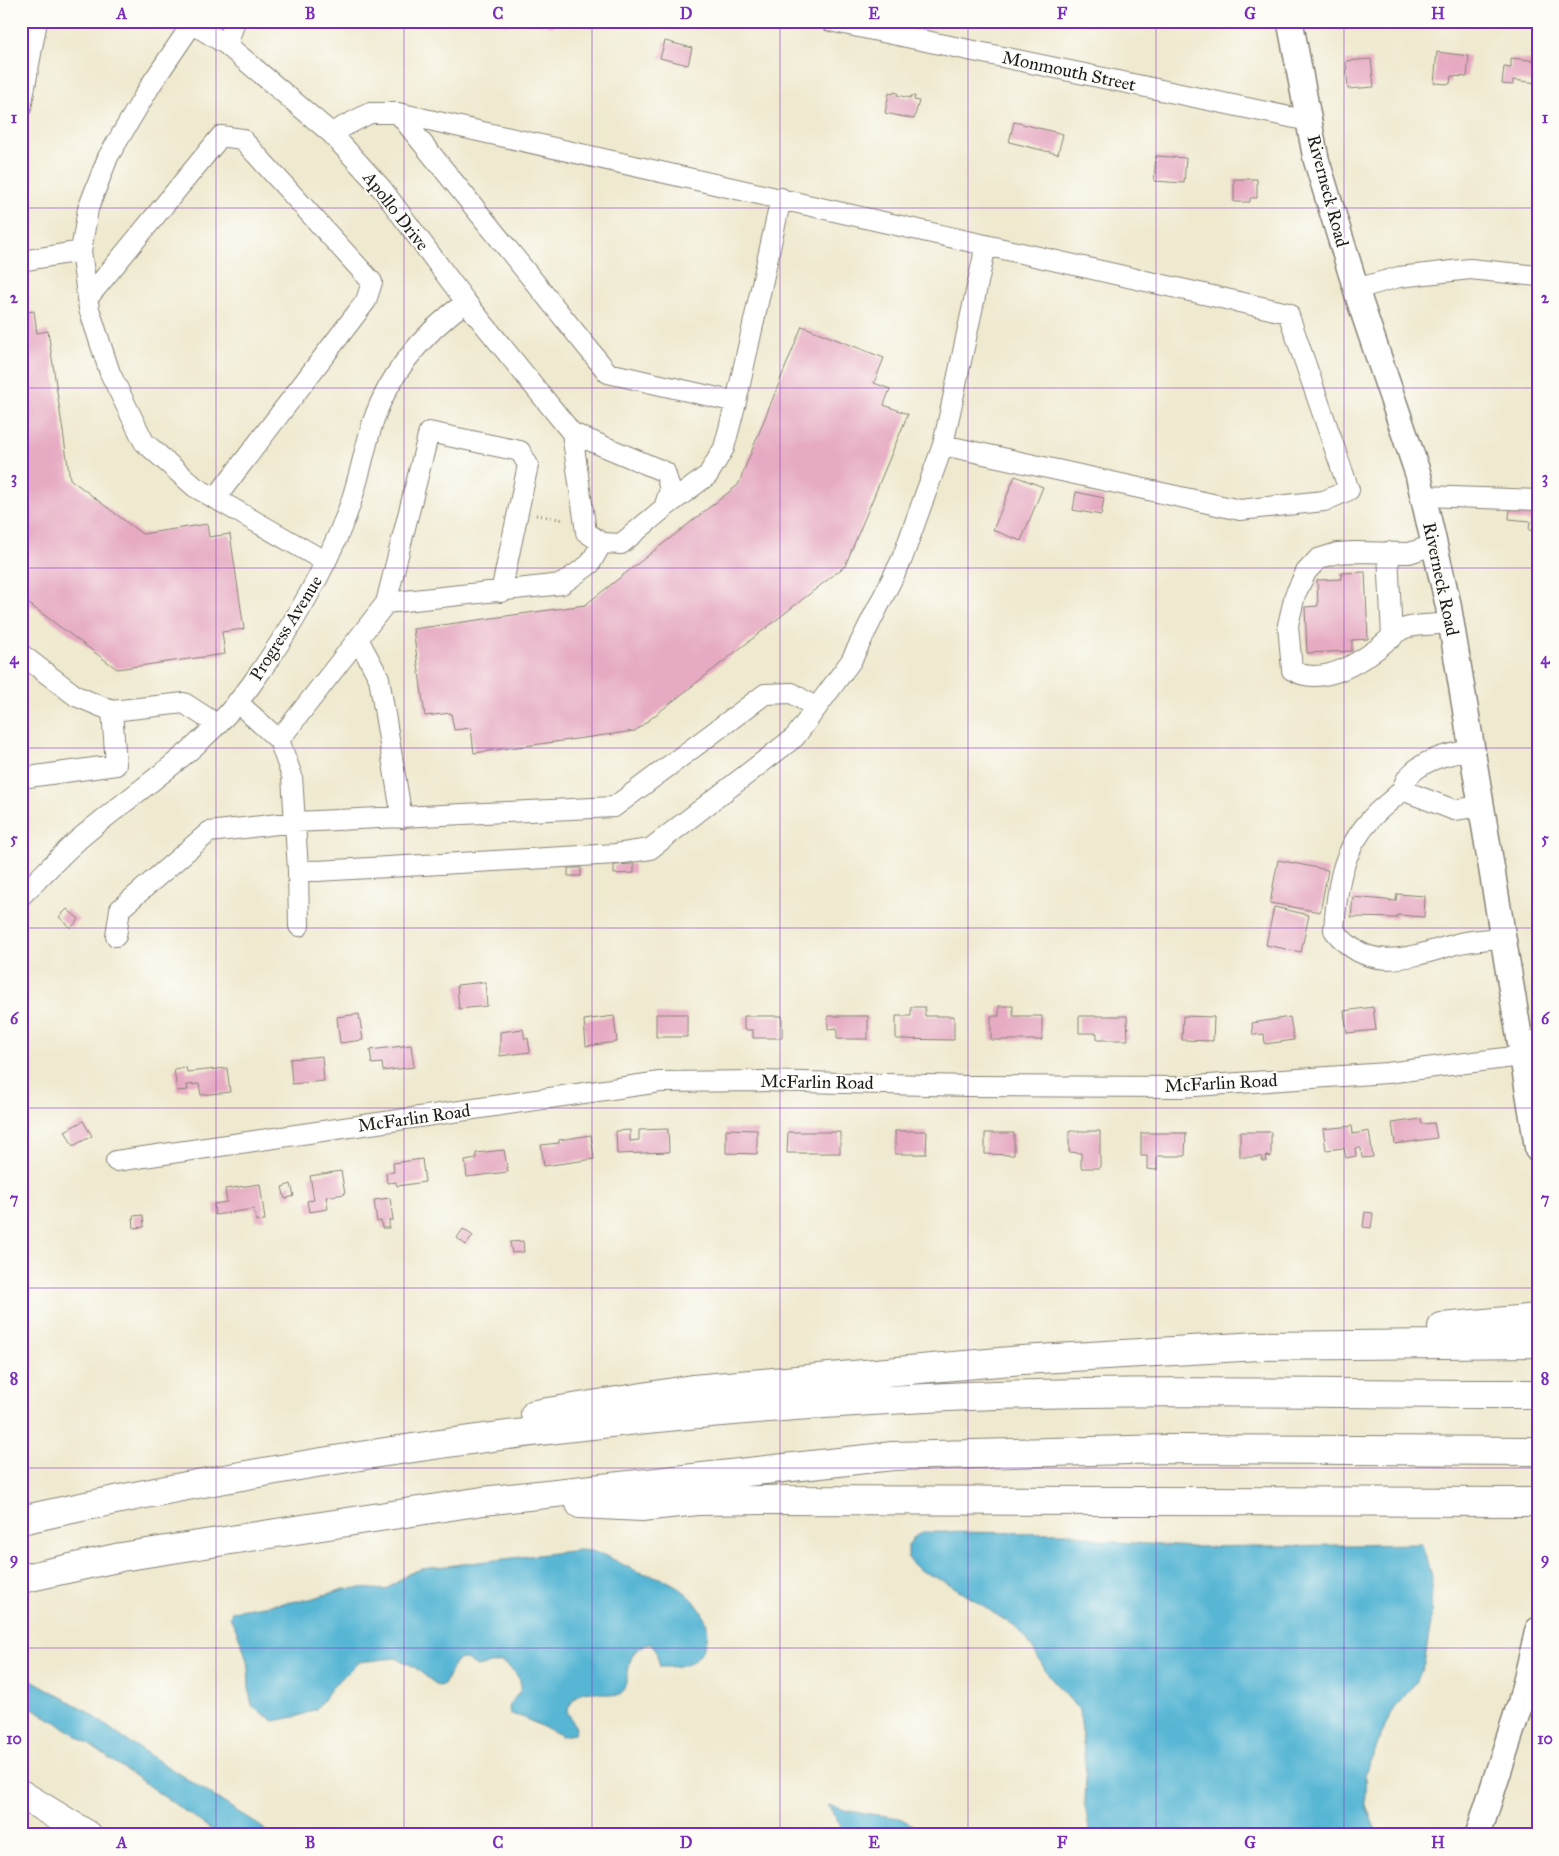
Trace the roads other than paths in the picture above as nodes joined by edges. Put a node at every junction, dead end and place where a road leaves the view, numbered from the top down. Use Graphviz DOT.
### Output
graph roads {
  1 [pos="37,21"];
  2 [pos="235,21"];
  3 [pos="830,21"];
  4 [pos="1290,21"];
  5 [pos="190,23"];
  6 [pos="227,45"];
  7 [pos="21,108"];
  8 [pos="398,112"];
  9 [pos="1309,121"];
  10 [pos="331,133"];
  11 [pos="780,198"];
  12 [pos="986,245"];
  13 [pos="81,251"];
  14 [pos="21,261"];
  15 [pos="1538,276"];
  16 [pos="1356,289"];
  17 [pos="87,299"];
  18 [pos="466,302"];
  19 [pos="736,402"];
  20 [pos="572,433"];
  21 [pos="943,445"];
  22 [pos="1423,496"];
  23 [pos="215,499"];
  24 [pos="1538,500"];
  25 [pos="664,508"];
  26 [pos="602,543"];
  27 [pos="1434,545"];
  28 [pos="1388,552"];
  29 [pos="326,562"];
  30 [pos="501,592"];
  31 [pos="386,603"];
  32 [pos="1451,623"];
  33 [pos="1392,638"];
  34 [pos="358,639"];
  35 [pos="21,654"];
  36 [pos="237,702"];
  37 [pos="816,708"];
  38 [pos="112,711"];
  39 [pos="218,725"];
  40 [pos="279,740"];
  41 [pos="1472,750"];
  42 [pos="21,778"];
  43 [pos="1402,790"];
  44 [pos="1481,806"];
  45 [pos="402,818"];
  46 [pos="295,822"];
  47 [pos="298,870"];
  48 [pos="21,896"];
  49 [pos="299,926"];
  50 [pos="116,936"];
  51 [pos="1502,937"];
  52 [pos="1526,1047"];
  53 [pos="1538,1150"];
  54 [pos="116,1161"];
  55 [pos="1538,1318"];
  56 [pos="1538,1343"];
  57 [pos="1187,1349"];
  58 [pos="1538,1394"];
  59 [pos="1538,1451"];
  60 [pos="322,1462"];
  61 [pos="483,1501"];
  62 [pos="1538,1502"];
  63 [pos="21,1520"];
  64 [pos="21,1579"];
  65 [pos="1538,1630"];
  66 [pos="21,1794"];
  67 [pos="88,1835"];
  68 [pos="1478,1835"];
  1 -- 7 [label="street"];
  2 -- 6 [label="street"];
  3 -- 9 [label="street, Monmouth Street"];
  4 -- 9 [label="main road, Riverneck Road"];
  5 -- 6 [label="street, Apollo Drive"];
  5 -- 13 [label="street"];
  6 -- 10 [label="street, Apollo Drive"];
  8 -- 10 [label="street"];
  8 -- 11 [label="street"];
  8 -- 19 [label="street"];
  9 -- 16 [label="main road, Riverneck Road"];
  10 -- 18 [label="street, Apollo Drive"];
  11 -- 12 [label="street"];
  11 -- 19 [label="street"];
  12 -- 21 [label="street"];
  12 -- 21 [label="street"];
  13 -- 14 [label="street"];
  13 -- 17 [label="street"];
  15 -- 16 [label="street"];
  16 -- 22 [label="main road, Riverneck Road"];
  17 -- 23 [label="street"];
  17 -- 23 [label="street"];
  18 -- 20 [label="street, Apollo Drive"];
  18 -- 29 [label="street, Progress Avenue"];
  19 -- 25 [label="street"];
  20 -- 25 [label="street, Apollo Drive"];
  20 -- 26 [label="street"];
  21 -- 37 [label="street"];
  22 -- 24 [label="street"];
  22 -- 27 [label="main road, Riverneck Road"];
  23 -- 29 [label="street"];
  25 -- 26 [label="street"];
  26 -- 30 [label="street"];
  27 -- 28 [label="street"];
  27 -- 32 [label="main road, Riverneck Road"];
  28 -- 33 [label="street"];
  28 -- 33 [label="street"];
  29 -- 36 [label="street, Progress Avenue"];
  30 -- 31 [label="street"];
  30 -- 31 [label="street"];
  31 -- 34 [label="street"];
  32 -- 33 [label="street"];
  32 -- 41 [label="main road, Riverneck Road"];
  34 -- 40 [label="street"];
  34 -- 45 [label="street"];
  35 -- 38 [label="street"];
  36 -- 39 [label="street, Progress Avenue"];
  36 -- 40 [label="street"];
  37 -- 45 [label="street"];
  37 -- 47 [label="street"];
  38 -- 39 [label="street"];
  38 -- 42 [label="street"];
  39 -- 48 [label="street, Progress Avenue"];
  40 -- 46 [label="street"];
  41 -- 43 [label="street"];
  41 -- 44 [label="main road, Riverneck Road"];
  43 -- 44 [label="street"];
  43 -- 51 [label="street"];
  44 -- 51 [label="main road, Riverneck Road"];
  45 -- 46 [label="street"];
  46 -- 47 [label="street"];
  46 -- 50 [label="street"];
  47 -- 49 [label="street"];
  51 -- 52 [label="main road, Riverneck Road"];
  52 -- 53 [label="main road, Riverneck Road"];
  52 -- 54 [label="street, McFarlin Road"];
  55 -- 57 [label="highway"];
  56 -- 57 [label="highway"];
  57 -- 60 [label="highway"];
  58 -- 60 [label="highway"];
  59 -- 61 [label="highway"];
  60 -- 63 [label="highway"];
  61 -- 62 [label="highway"];
  61 -- 64 [label="highway"];
  65 -- 68 [label="main road"];
  66 -- 67 [label="highway"];
}
